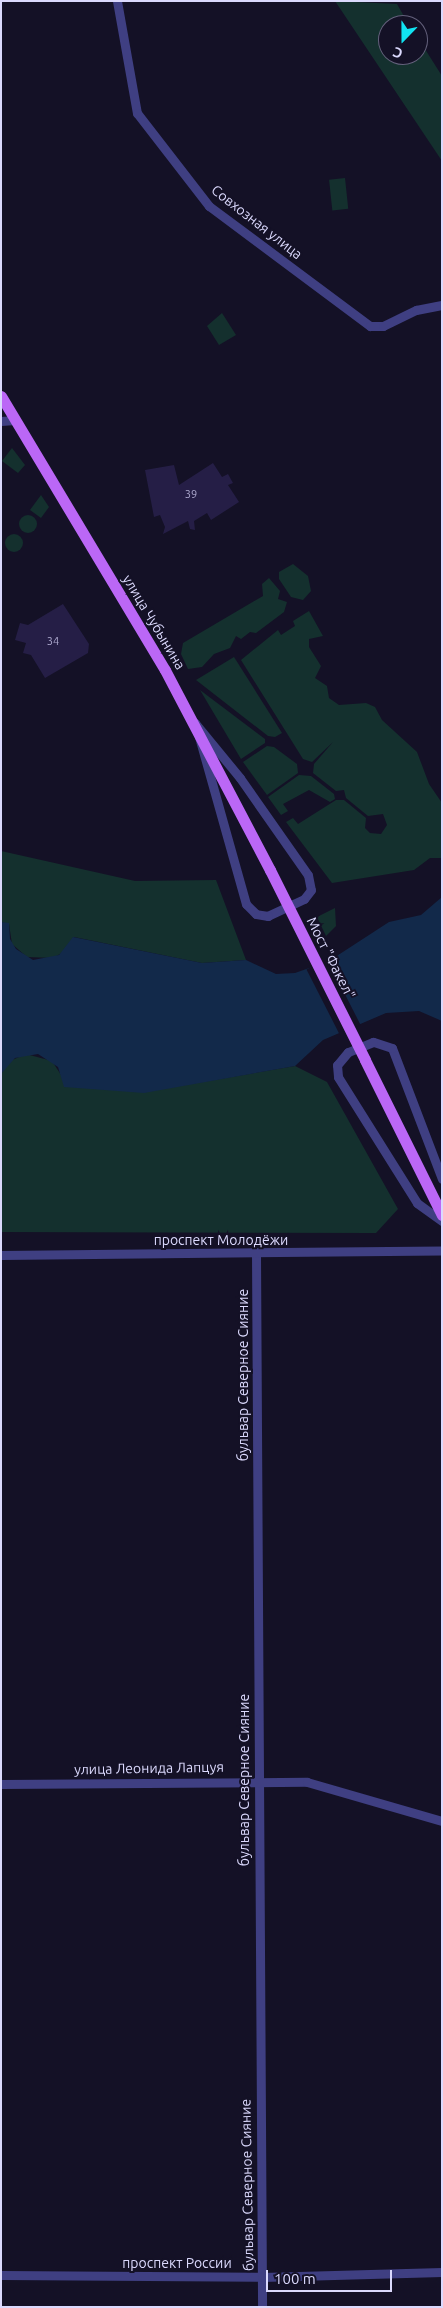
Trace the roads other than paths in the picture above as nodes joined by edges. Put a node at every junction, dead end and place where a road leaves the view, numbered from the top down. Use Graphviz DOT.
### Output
graph roads {
  1 [pos="117,1"];
  2 [pos="442,305"];
  3 [pos="1,396"];
  4 [pos="15,420"];
  5 [pos="1,421"];
  6 [pos="195,723"];
  7 [pos="270,870"];
  8 [pos="442,1179"];
  9 [pos="442,1215"];
  10 [pos="442,1221"];
  11 [pos="442,1250"];
  12 [pos="256,1254"];
  13 [pos="1,1255"];
  14 [pos="257,1780"];
  15 [pos="1,1784"];
  16 [pos="442,1821"];
  17 [pos="442,2272"];
  18 [pos="1,2275"];
  19 [pos="262,2277"];
  20 [pos="262,2307"];
  1 -- 2 [label="street, Совхозная улица"];
  3 -- 4 [label="main road, улица Чубынина"];
  4 -- 5 [label="street"];
  4 -- 6 [label="main road, улица Чубынина"];
  6 -- 6 [label="street"];
  6 -- 7 [label="main road, улица Чубынина"];
  7 -- 9 [label="main road, Мост \"Факел\", bridge"];
  8 -- 10 [label="street"];
  11 -- 12 [label="street, проспект Молодёжи"];
  12 -- 13 [label="street, проспект Молодёжи"];
  12 -- 14 [label="street, бульвар Северное Сияние"];
  14 -- 15 [label="street, улица Леонида Лапцуя"];
  14 -- 16 [label="street, улица Леонида Лапцуя"];
  14 -- 19 [label="street, бульвар Северное Сияние"];
  17 -- 19 [label="street, проспект России"];
  18 -- 19 [label="street, проспект России"];
  19 -- 20 [label="street, бульвар Северное Сияние"];
}
